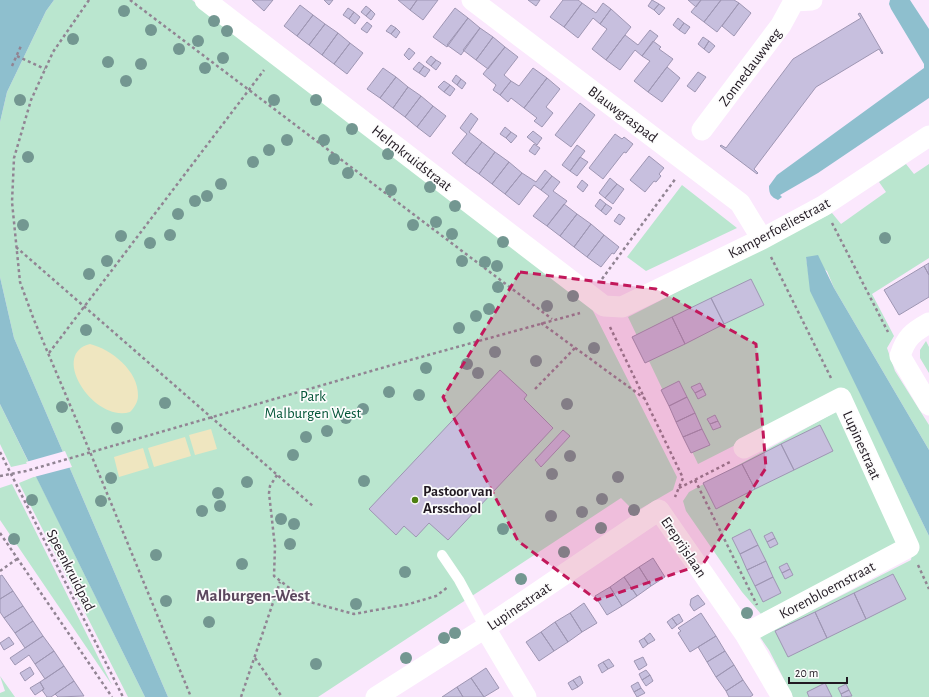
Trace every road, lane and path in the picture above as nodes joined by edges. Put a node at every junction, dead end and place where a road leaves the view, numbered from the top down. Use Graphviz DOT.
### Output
graph roads {
  1 [pos="89,0"];
  2 [pos="130,0"];
  3 [pos="205,0"];
  4 [pos="472,0"];
  5 [pos="799,0"];
  6 [pos="21,46"];
  7 [pos="277,54"];
  8 [pos="17,56"];
  9 [pos="12,66"];
  10 [pos="45,69"];
  11 [pos="249,90"];
  12 [pos="702,130"];
  13 [pos="929,136"];
  14 [pos="688,163"];
  15 [pos="823,206"];
  16 [pos="762,239"];
  17 [pos="16,246"];
  18 [pos="605,303"];
  19 [pos="85,306"];
  20 [pos="552,320"];
  21 [pos="541,323"];
  22 [pos="929,323"];
  23 [pos="575,348"];
  24 [pos="49,353"];
  25 [pos="900,356"];
  26 [pos="536,390"];
  27 [pos="841,398"];
  28 [pos="645,399"];
  29 [pos="929,406"];
  30 [pos="210,417"];
  31 [pos="744,448"];
  32 [pos="0,452"];
  33 [pos="90,452"];
  34 [pos="10,473"];
  35 [pos="277,475"];
  36 [pos="0,476"];
  37 [pos="695,480"];
  38 [pos="679,488"];
  39 [pos="314,507"];
  40 [pos="659,510"];
  41 [pos="0,534"];
  42 [pos="909,546"];
  43 [pos="442,555"];
  44 [pos="18,559"];
  45 [pos="0,571"];
  46 [pos="459,580"];
  47 [pos="280,582"];
  48 [pos="929,589"];
  49 [pos="765,622"];
  50 [pos="485,628"];
  51 [pos="745,634"];
  52 [pos="255,658"];
  53 [pos="112,697"];
  54 [pos="123,697"];
  55 [pos="191,697"];
  56 [pos="241,697"];
  57 [pos="282,697"];
  58 [pos="376,697"];
  59 [pos="526,697"];
  60 [pos="782,697"];
  1 -- 10 [label="path"];
  2 -- 11 [label="path"];
  3 -- 7 [label="street, Helmkruidstraat"];
  4 -- 14 [label="street, Blauwgraspad"];
  5 -- 12 [label="street, Zonnedauwweg"];
  6 -- 8 [label="path"];
  7 -- 11 [label="path"];
  7 -- 18 [label="street, Helmkruidstraat"];
  8 -- 9 [label="path"];
  8 -- 10 [label="path"];
  10 -- 17 [label="path"];
  11 -- 19 [label="path"];
  11 -- 20 [label="path"];
  13 -- 15 [label="street, Kamperfoeliestraat"];
  14 -- 16 [label="street, Blauwgraspad"];
  14 -- 18 [label="path"];
  15 -- 16 [label="street, Kamperfoeliestraat"];
  15 -- 25 [label="path"];
  16 -- 18 [label="street, Kamperfoeliestraat"];
  16 -- 27 [label="path"];
  17 -- 19 [label="path"];
  17 -- 24 [label="path"];
  18 -- 20 [label="path"];
  18 -- 28 [label="path"];
  19 -- 24 [label="path"];
  19 -- 30 [label="path"];
  20 -- 21 [label="path"];
  21 -- 23 [label="path"];
  21 -- 30 [label="path"];
  22 -- 25 [label="street"];
  23 -- 26 [label="path"];
  23 -- 28 [label="path"];
  24 -- 33 [label="path"];
  25 -- 29 [label="street"];
  27 -- 31 [label="street, Lupinestraat"];
  27 -- 42 [label="street, Lupinestraat"];
  28 -- 38 [label="path"];
  30 -- 33 [label="path"];
  30 -- 35 [label="path"];
  31 -- 37 [label="path"];
  32 -- 34 [label="path, Speenkruidpad"];
  33 -- 34 [label="path"];
  33 -- 55 [label="path"];
  34 -- 36 [label="path"];
  34 -- 54 [label="path, Speenkruidpad"];
  35 -- 39 [label="path"];
  35 -- 47 [label="path"];
  37 -- 38 [label="path"];
  37 -- 49 [label="path"];
  38 -- 40 [label="path, Ereprijslaan"];
  40 -- 50 [label="street, Lupinestraat"];
  40 -- 51 [label="street, Ereprijslaan"];
  41 -- 44 [label="path"];
  42 -- 48 [label="path"];
  42 -- 49 [label="street, Korenbloemstraat"];
  43 -- 46 [label="lane"];
  44 -- 45 [label="path"];
  44 -- 53 [label="path"];
  46 -- 47 [label="path"];
  46 -- 50 [label="lane"];
  47 -- 52 [label="path"];
  49 -- 51 [label="street, Korenbloemstraat"];
  50 -- 58 [label="street, Lupinestraat"];
  50 -- 59 [label="street"];
  51 -- 60 [label="street, Ereprijslaan"];
  52 -- 56 [label="path"];
  52 -- 57 [label="path"];
}
